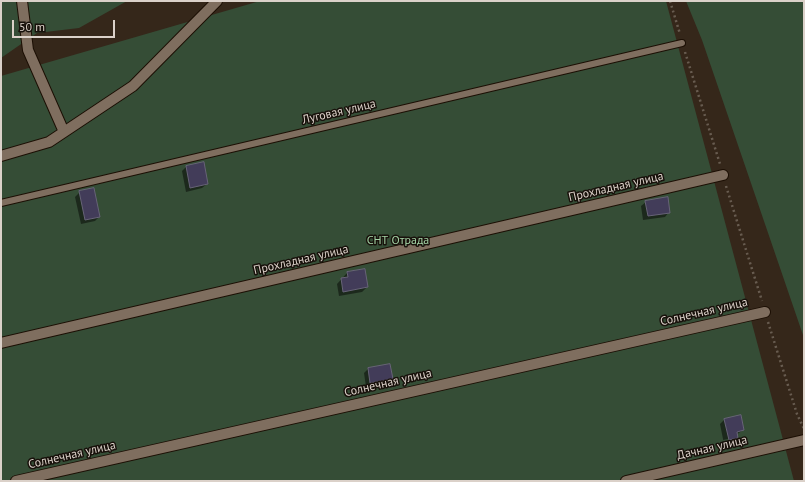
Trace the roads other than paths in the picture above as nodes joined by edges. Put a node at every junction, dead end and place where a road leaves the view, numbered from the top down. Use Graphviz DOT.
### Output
graph roads {
  1 [pos="22,1"];
  2 [pos="217,1"];
  3 [pos="682,43"];
  4 [pos="64,132"];
  5 [pos="1,156"];
  6 [pos="723,175"];
  7 [pos="1,203"];
  8 [pos="765,312"];
  9 [pos="1,343"];
  10 [pos="804,440"];
  11 [pos="16,481"];
  12 [pos="626,481"];
  1 -- 4 [label="street"];
  2 -- 4 [label="street"];
  3 -- 7 [label="lane, Луговая улица"];
  4 -- 5 [label="street"];
  6 -- 9 [label="street, Прохладная улица"];
  8 -- 11 [label="street, Солнечная улица"];
  10 -- 12 [label="street, Дачная улица"];
}
